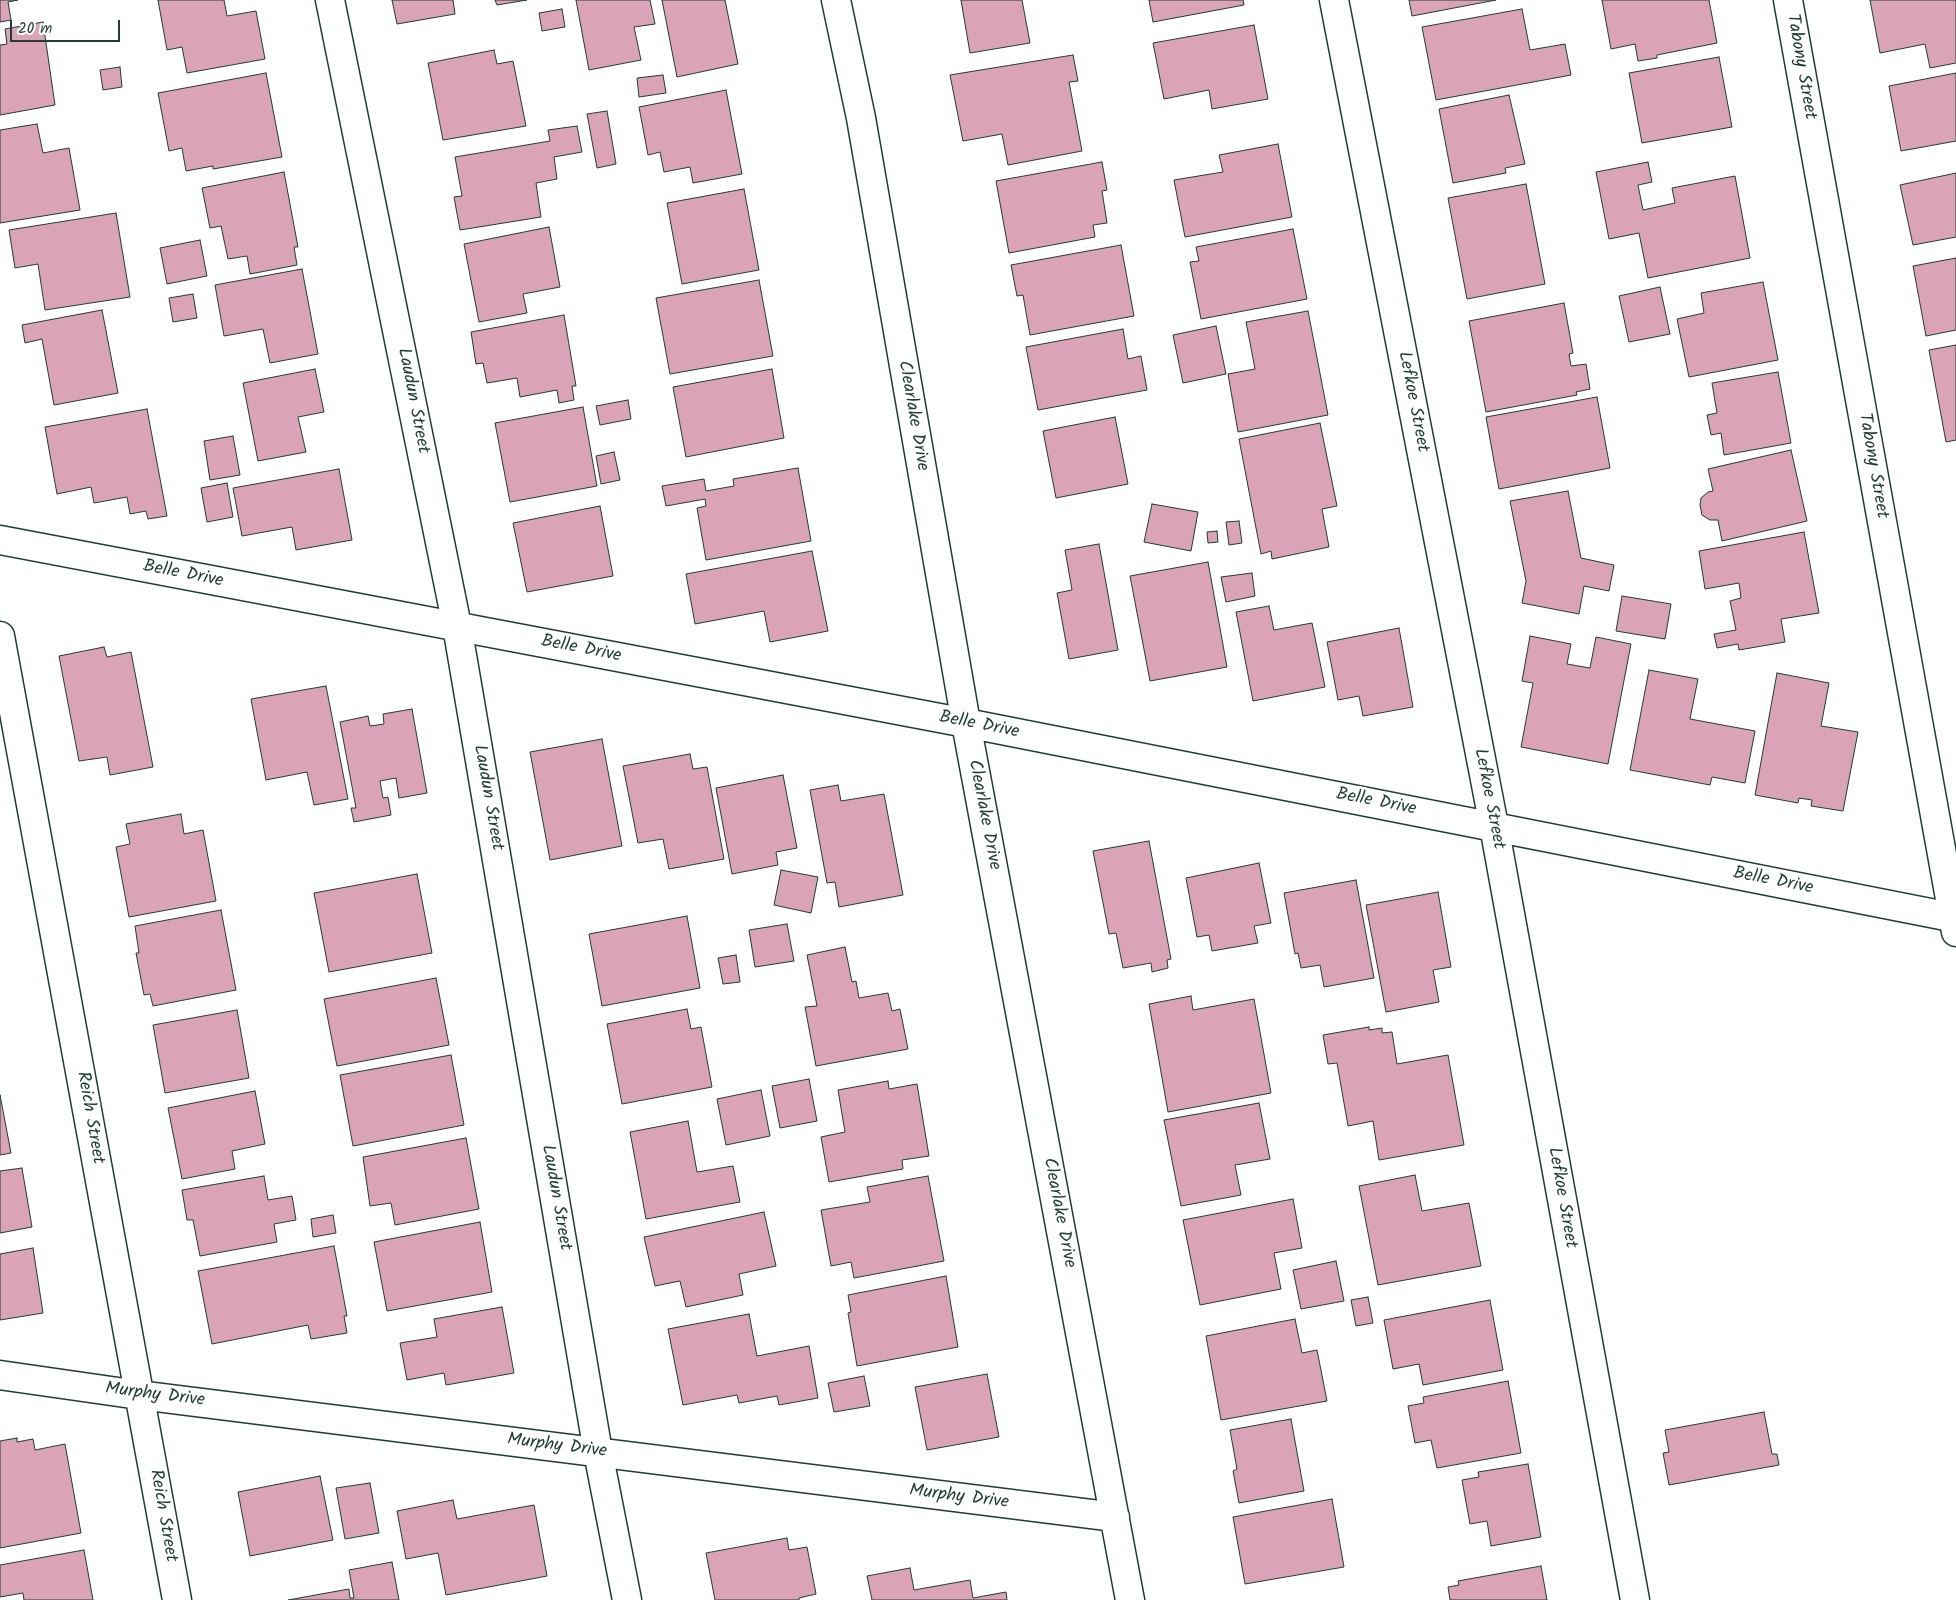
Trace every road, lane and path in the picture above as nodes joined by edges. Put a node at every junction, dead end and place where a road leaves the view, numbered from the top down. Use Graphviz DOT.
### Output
graph roads {
  1 [pos="330,0"];
  2 [pos="836,0"];
  3 [pos="1334,0"];
  4 [pos="1788,0"];
  5 [pos="0,540"];
  6 [pos="457,626"];
  7 [pos="0,636"];
  8 [pos="966,723"];
  9 [pos="1494,826"];
  10 [pos="1955,922"];
  11 [pos="0,1375"];
  12 [pos="139,1395"];
  13 [pos="598,1452"];
  14 [pos="1115,1517"];
  15 [pos="177,1600"];
  16 [pos="627,1600"];
  17 [pos="1130,1600"];
  18 [pos="1635,1600"];
  1 -- 6 [label="street, Laudun Street"];
  2 -- 8 [label="street, Clearlake Drive"];
  3 -- 9 [label="street, Lefkoe Street"];
  4 -- 10 [label="street, Tabony Street"];
  5 -- 6 [label="street, Belle Drive"];
  6 -- 8 [label="street, Belle Drive"];
  6 -- 13 [label="street, Laudun Street"];
  7 -- 12 [label="street, Reich Street"];
  8 -- 9 [label="street, Belle Drive"];
  8 -- 14 [label="street, Clearlake Drive"];
  9 -- 10 [label="street, Belle Drive"];
  9 -- 18 [label="street, Lefkoe Street"];
  11 -- 12 [label="street, Murphy Drive"];
  12 -- 13 [label="street, Murphy Drive"];
  12 -- 15 [label="street, Reich Street"];
  13 -- 14 [label="street, Murphy Drive"];
  13 -- 16 [label="street, Laudun Street"];
  14 -- 17 [label="street, Clearlake Drive"];
}
